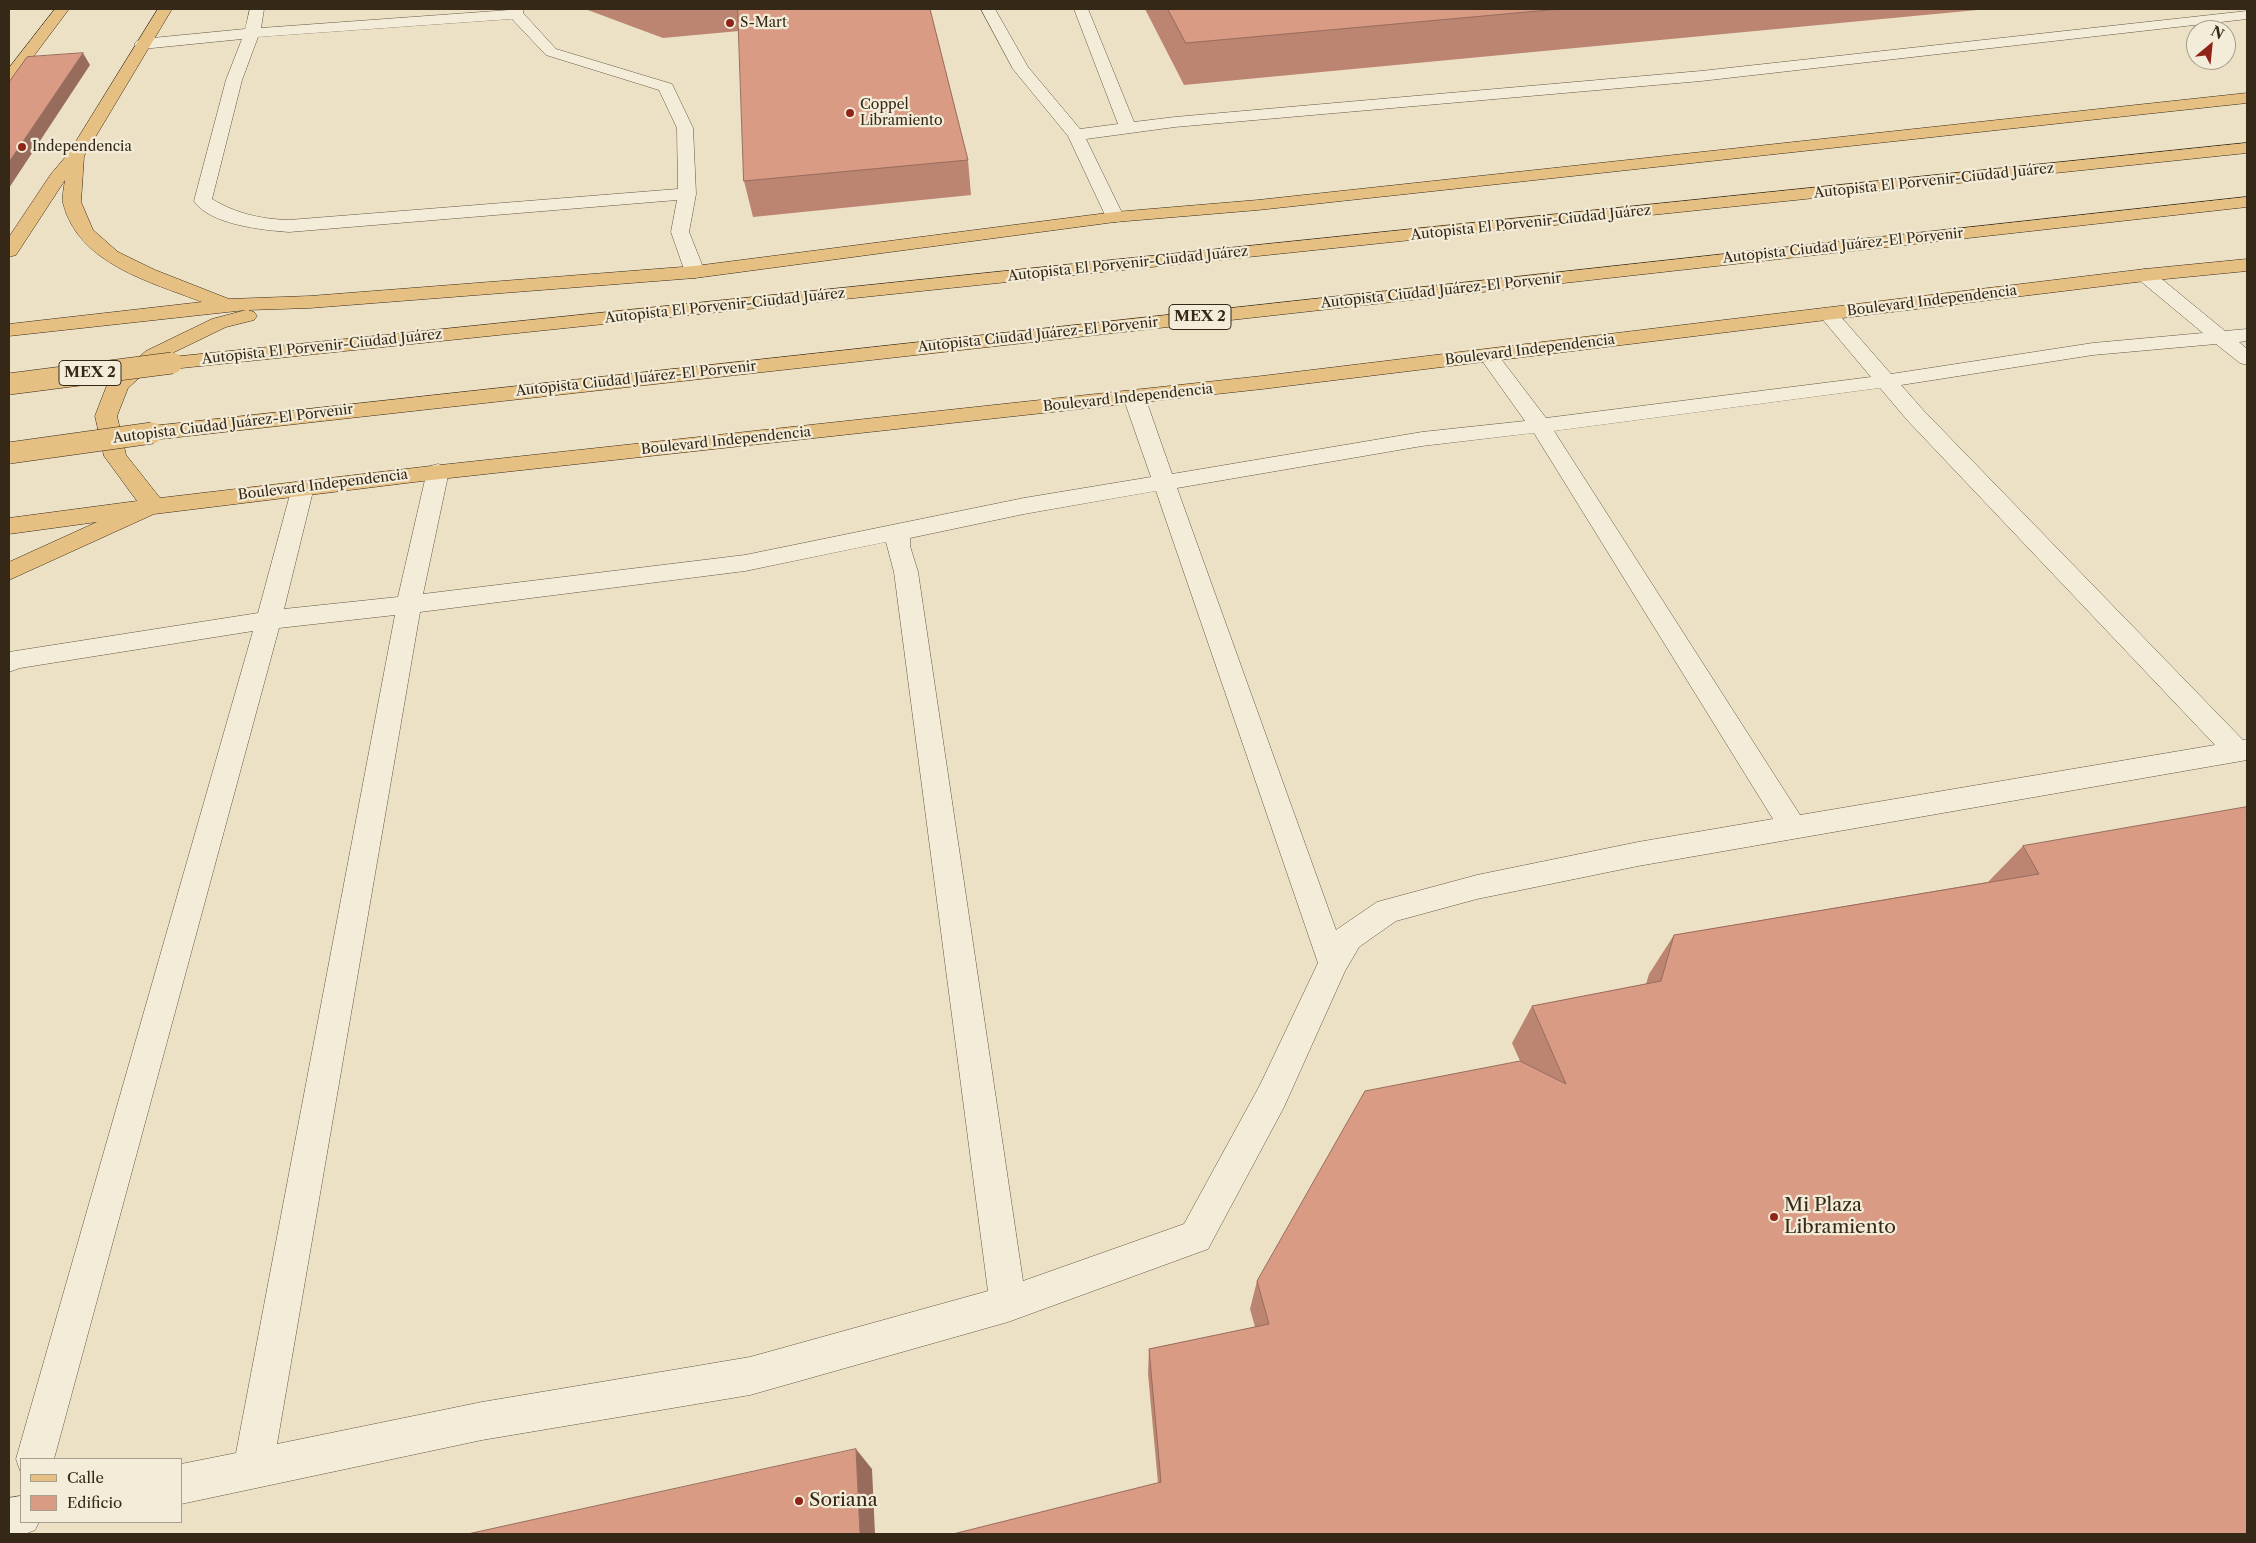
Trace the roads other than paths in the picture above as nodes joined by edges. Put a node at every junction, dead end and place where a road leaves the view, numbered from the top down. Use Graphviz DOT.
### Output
graph roads {
  1 [pos="62,9"];
  2 [pos="165,9"];
  3 [pos="257,9"];
  4 [pos="988,9"];
  5 [pos="1081,9"];
  6 [pos="516,11"];
  7 [pos="2247,15"];
  8 [pos="252,33"];
  9 [pos="142,44"];
  10 [pos="9,78"];
  11 [pos="2247,98"];
  12 [pos="1127,127"];
  13 [pos="1076,136"];
  14 [pos="2247,148"];
  15 [pos="75,156"];
  16 [pos="687,194"];
  17 [pos="2247,202"];
  18 [pos="1115,217"];
  19 [pos="9,250"];
  20 [pos="2247,265"];
  21 [pos="695,272"];
  22 [pos="2145,274"];
  23 [pos="310,302"];
  24 [pos="228,305"];
  25 [pos="1828,314"];
  26 [pos="9,330"];
  27 [pos="2247,335"];
  28 [pos="2222,338"];
  29 [pos="1488,355"];
  30 [pos="2247,358"];
  31 [pos="1885,381"];
  32 [pos="9,384"];
  33 [pos="1134,398"];
  34 [pos="1540,426"];
  35 [pos="9,453"];
  36 [pos="438,471"];
  37 [pos="1165,484"];
  38 [pos="303,487"];
  39 [pos="153,505"];
  40 [pos="9,526"];
  41 [pos="899,532"];
  42 [pos="9,572"];
  43 [pos="409,604"];
  44 [pos="269,620"];
  45 [pos="9,663"];
  46 [pos="2242,750"];
  47 [pos="1793,827"];
  48 [pos="1333,963"];
  49 [pos="1008,1304"];
  50 [pos="35,1458"];
  51 [pos="253,1469"];
  52 [pos="182,1484"];
  1 -- 10 [label="main road"];
  2 -- 9 [label="main road"];
  3 -- 8 [label="lane"];
  4 -- 13 [label="lane"];
  5 -- 12 [label="lane"];
  6 -- 8 [label="lane"];
  6 -- 16 [label="lane"];
  7 -- 12 [label="lane"];
  8 -- 9 [label="lane"];
  8 -- 16 [label="lane"];
  9 -- 15 [label="main road"];
  11 -- 18 [label="main road"];
  12 -- 13 [label="lane"];
  13 -- 18 [label="lane"];
  14 -- 32 [label="main road, Autopista El Porvenir-Ciudad Juárez / MEX 2, bridge"];
  15 -- 19 [label="main road"];
  15 -- 24 [label="main road"];
  16 -- 21 [label="lane"];
  17 -- 35 [label="main road, Autopista Ciudad Juárez-El Porvenir / MEX 2, bridge"];
  18 -- 21 [label="main road"];
  20 -- 22 [label="main road, Boulevard Independencia"];
  21 -- 23 [label="main road"];
  22 -- 25 [label="main road, Boulevard Independencia"];
  22 -- 28 [label="lane"];
  23 -- 24 [label="main road"];
  23 -- 39 [label="main road"];
  24 -- 26 [label="main road"];
  25 -- 29 [label="main road, Boulevard Independencia"];
  25 -- 31 [label="lane"];
  27 -- 28 [label="lane"];
  28 -- 30 [label="lane"];
  28 -- 31 [label="lane"];
  29 -- 33 [label="main road, Boulevard Independencia"];
  29 -- 34 [label="lane"];
  31 -- 34 [label="lane"];
  31 -- 46 [label="lane"];
  33 -- 36 [label="main road, Boulevard Independencia"];
  33 -- 37 [label="lane"];
  34 -- 37 [label="lane"];
  34 -- 47 [label="lane"];
  36 -- 38 [label="main road, Boulevard Independencia"];
  36 -- 43 [label="lane"];
  37 -- 41 [label="lane"];
  37 -- 48 [label="lane"];
  38 -- 39 [label="main road, Boulevard Independencia"];
  38 -- 44 [label="lane"];
  39 -- 40 [label="main road, Boulevard Independencia"];
  39 -- 42 [label="main road"];
  41 -- 43 [label="lane"];
  41 -- 49 [label="lane"];
  43 -- 44 [label="lane"];
  43 -- 51 [label="lane"];
  44 -- 45 [label="lane"];
  44 -- 50 [label="lane"];
  46 -- 47 [label="lane"];
  47 -- 48 [label="lane"];
  48 -- 49 [label="lane"];
  49 -- 51 [label="lane"];
  51 -- 52 [label="lane"];
}
